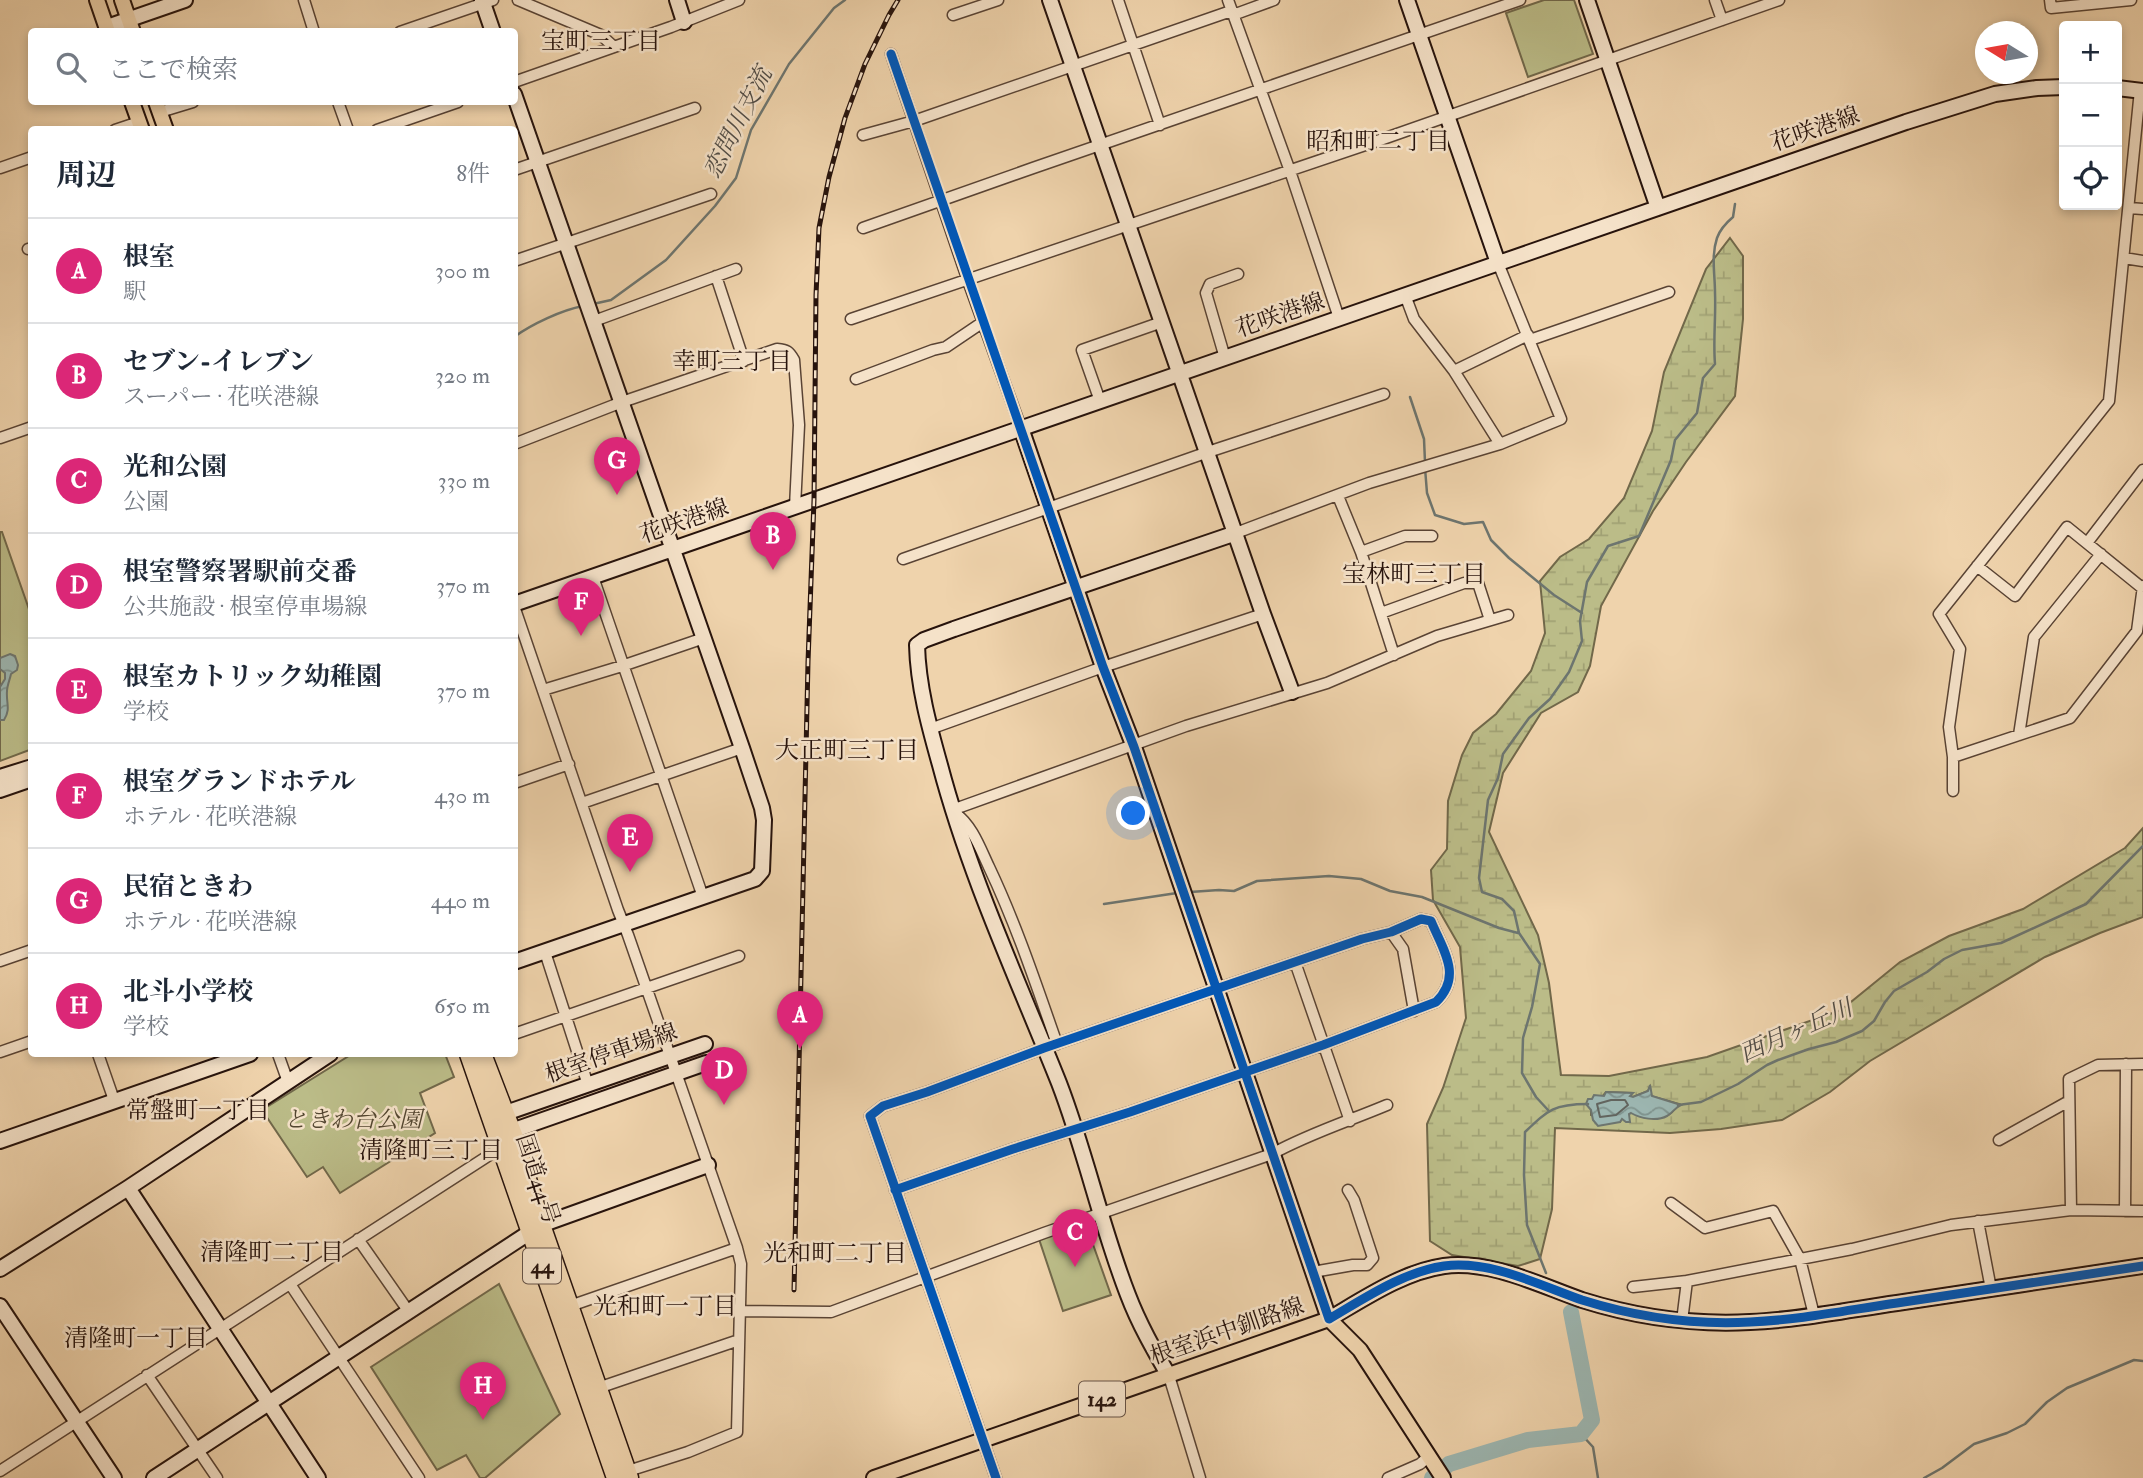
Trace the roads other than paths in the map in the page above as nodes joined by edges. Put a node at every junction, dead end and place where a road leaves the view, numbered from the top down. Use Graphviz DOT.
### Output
graph roads {
  1 [pos="97,0"];
  2 [pos="122,0"];
  3 [pos="185,0"];
  4 [pos="304,0"];
  5 [pos="518,0"];
  6 [pos="677,0"];
  7 [pos="739,0"];
  8 [pos="999,0"];
  9 [pos="1049,0"];
  10 [pos="1118,0"];
  11 [pos="1228,0"];
  12 [pos="1274,0"];
  13 [pos="1407,0"];
  14 [pos="1520,0"];
  15 [pos="1587,0"];
  16 [pos="1715,0"];
  17 [pos="1779,0"];
  18 [pos="2050,0"];
  19 [pos="2131,0"];
  20 [pos="486,1"];
  21 [pos="1232,13"];
  22 [pos="953,15"];
  23 [pos="1722,20"];
  24 [pos="684,22"];
  25 [pos="131,25"];
  26 [pos="108,28"];
  27 [pos="114,28"];
  28 [pos="313,28"];
  29 [pos="411,28"];
  30 [pos="492,28"];
  31 [pos="1420,35"];
  32 [pos="1133,45"];
  33 [pos="614,47"];
  34 [pos="891,54"];
  35 [pos="1607,60"];
  36 [pos="1073,66"];
  37 [pos="518,81"];
  38 [pos="2059,87"];
  39 [pos="2122,89"];
  40 [pos="1259,90"];
  41 [pos="2142,91"];
  42 [pos="133,105"];
  43 [pos="339,105"];
  44 [pos="449,105"];
  45 [pos="518,105"];
  46 [pos="158,107"];
  47 [pos="695,108"];
  48 [pos="1448,115"];
  49 [pos="914,121"];
  50 [pos="140,125"];
  51 [pos="1160,125"];
  52 [pos="165,126"];
  53 [pos="347,126"];
  54 [pos="389,126"];
  55 [pos="863,135"];
  56 [pos="1100,146"];
  57 [pos="28,159"];
  58 [pos="538,162"];
  59 [pos="0,168"];
  60 [pos="518,169"];
  61 [pos="1290,171"];
  62 [pos="711,194"];
  63 [pos="941,202"];
  64 [pos="1658,208"];
  65 [pos="2129,208"];
  66 [pos="2143,209"];
  67 [pos="1128,226"];
  68 [pos="863,228"];
  69 [pos="566,244"];
  70 [pos="2124,258"];
  71 [pos="518,260"];
  72 [pos="2143,261"];
  73 [pos="1498,263"];
  74 [pos="736,269"];
  75 [pos="1238,274"];
  76 [pos="716,276"];
  77 [pos="968,281"];
  78 [pos="1669,292"];
  79 [pos="1405,295"];
  80 [pos="1339,318"];
  81 [pos="851,319"];
  82 [pos="594,321"];
  83 [pos="983,322"];
  84 [pos="1161,322"];
  85 [pos="1529,337"];
  86 [pos="1225,358"];
  87 [pos="744,361"];
  88 [pos="1454,371"];
  89 [pos="1180,374"];
  90 [pos="856,379"];
  91 [pos="1384,394"];
  92 [pos="1100,401"];
  93 [pos="622,402"];
  94 [pos="28,428"];
  95 [pos="1021,428"];
  96 [pos="0,438"];
  97 [pos="518,442"];
  98 [pos="1500,444"];
  99 [pos="1208,452"];
  100 [pos="2143,470"];
  101 [pos="1338,496"];
  102 [pos="795,507"];
  103 [pos="1048,509"];
  104 [pos="1236,533"];
  105 [pos="1432,536"];
  106 [pos="2087,543"];
  107 [pos="672,549"];
  108 [pos="1361,552"];
  109 [pos="2101,554"];
  110 [pos="903,559"];
  111 [pos="1977,566"];
  112 [pos="593,577"];
  113 [pos="2142,586"];
  114 [pos="1075,587"];
  115 [pos="518,604"];
  116 [pos="1381,613"];
  117 [pos="1263,614"];
  118 [pos="1508,615"];
  119 [pos="518,617"];
  120 [pos="1490,620"];
  121 [pos="704,638"];
  122 [pos="1394,655"];
  123 [pos="622,666"];
  124 [pos="1102,667"];
  125 [pos="543,690"];
  126 [pos="1292,692"];
  127 [pos="930,729"];
  128 [pos="2019,735"];
  129 [pos="742,747"];
  130 [pos="1133,747"];
  131 [pos="1953,757"];
  132 [pos="569,764"];
  133 [pos="28,768"];
  134 [pos="661,775"];
  135 [pos="0,778"];
  136 [pos="28,780"];
  137 [pos="518,782"];
  138 [pos="0,790"];
  139 [pos="1953,791"];
  140 [pos="582,803"];
  141 [pos="952,810"];
  142 [pos="703,897"];
  143 [pos="624,925"];
  144 [pos="1391,932"];
  145 [pos="28,951"];
  146 [pos="545,952"];
  147 [pos="739,956"];
  148 [pos="0,961"];
  149 [pos="518,961"];
  150 [pos="1295,962"];
  151 [pos="646,987"];
  152 [pos="1215,989"];
  153 [pos="1414,1011"];
  154 [pos="566,1015"];
  155 [pos="518,1033"];
  156 [pos="28,1042"];
  157 [pos="705,1044"];
  158 [pos="1322,1045"];
  159 [pos="1050,1046"];
  160 [pos="0,1052"];
  161 [pos="99,1057"];
  162 [pos="241,1057"];
  163 [pos="279,1057"];
  164 [pos="326,1057"];
  165 [pos="469,1057"];
  166 [pos="483,1057"];
  167 [pos="671,1057"];
  168 [pos="706,1063"];
  169 [pos="2126,1064"];
  170 [pos="2143,1064"];
  171 [pos="1244,1071"];
  172 [pos="677,1073"];
  173 [pos="288,1082"];
  174 [pos="588,1085"];
  175 [pos="114,1100"];
  176 [pos="2069,1101"];
  177 [pos="1387,1105"];
  178 [pos="498,1115"];
  179 [pos="1350,1121"];
  180 [pos="1074,1130"];
  181 [pos="507,1138"];
  182 [pos="1999,1140"];
  183 [pos="0,1142"];
  184 [pos="1272,1154"];
  185 [pos="708,1166"];
  186 [pos="128,1188"];
  187 [pos="895,1190"];
  188 [pos="1348,1190"];
  189 [pos="1671,1203"];
  190 [pos="2071,1210"];
  191 [pos="2125,1211"];
  192 [pos="2143,1211"];
  193 [pos="1101,1215"];
  194 [pos="1978,1221"];
  195 [pos="536,1228"];
  196 [pos="358,1239"];
  197 [pos="737,1248"];
  198 [pos="1800,1259"];
  199 [pos="2143,1266"];
  200 [pos="0,1269"];
  201 [pos="1313,1272"];
  202 [pos="926,1275"];
  203 [pos="1688,1281"];
  204 [pos="290,1284"];
  205 [pos="1633,1287"];
  206 [pos="1991,1289"];
  207 [pos="569,1306"];
  208 [pos="0,1307"];
  209 [pos="740,1311"];
  210 [pos="409,1312"];
  211 [pos="1814,1315"];
  212 [pos="1329,1319"];
  213 [pos="1682,1321"];
  214 [pos="220,1328"];
  215 [pos="739,1340"];
  216 [pos="339,1359"];
  217 [pos="148,1375"];
  218 [pos="1168,1376"];
  219 [pos="598,1388"];
  220 [pos="268,1404"];
  221 [pos="77,1422"];
  222 [pos="983,1440"];
  223 [pos="198,1450"];
  224 [pos="1438,1469"];
  225 [pos="0,1471"];
  226 [pos="622,1476"];
  227 [pos="114,1478"];
  228 [pos="154,1478"];
  229 [pos="217,1478"];
  230 [pos="318,1478"];
  231 [pos="419,1478"];
  232 [pos="874,1478"];
  233 [pos="996,1478"];
  234 [pos="1200,1478"];
  235 [pos="1388,1478"];
  1 -- 26 [label="main road"];
  2 -- 25 [label="main road"];
  3 -- 25 [label="street"];
  4 -- 28 [label="street"];
  5 -- 33 [label="street"];
  6 -- 24 [label="street"];
  7 -- 24 [label="street"];
  8 -- 22 [label="street"];
  9 -- 36 [label="street"];
  10 -- 32 [label="street"];
  11 -- 21 [label="street"];
  12 -- 21 [label="street"];
  13 -- 31 [label="street"];
  14 -- 31 [label="street"];
  15 -- 35 [label="street"];
  16 -- 23 [label="street"];
  17 -- 23 [label="street"];
  18 -- 19 [label="street"];
  20 -- 29 [label="street"];
  20 -- 30 [label="street"];
  21 -- 32 [label="street"];
  21 -- 40 [label="street"];
  23 -- 35 [label="street"];
  24 -- 33 [label="street"];
  25 -- 27 [label="street"];
  31 -- 40 [label="street"];
  31 -- 48 [label="street"];
  32 -- 36 [label="street"];
  32 -- 51 [label="street"];
  33 -- 37 [label="street"];
  34 -- 49 [label="street"];
  35 -- 48 [label="street"];
  35 -- 64 [label="street"];
  36 -- 49 [label="street"];
  36 -- 56 [label="street"];
  38 -- 64 [label="street, 花咲港線"];
  39 -- 41 [label="street"];
  40 -- 51 [label="street"];
  40 -- 61 [label="street"];
  41 -- 65 [label="street"];
  42 -- 50 [label="main road"];
  43 -- 53 [label="street"];
  44 -- 54 [label="street"];
  45 -- 58 [label="street"];
  46 -- 52 [label="main road"];
  47 -- 58 [label="street"];
  48 -- 61 [label="street"];
  48 -- 73 [label="street"];
  49 -- 55 [label="street"];
  49 -- 63 [label="street"];
  51 -- 56 [label="street"];
  56 -- 63 [label="street"];
  56 -- 67 [label="street"];
  57 -- 59 [label="street"];
  58 -- 60 [label="street"];
  58 -- 69 [label="street"];
  61 -- 67 [label="street"];
  61 -- 80 [label="street"];
  62 -- 69 [label="street"];
  63 -- 68 [label="street"];
  63 -- 77 [label="street"];
  64 -- 73 [label="street, 花咲港線"];
  65 -- 66 [label="street"];
  65 -- 70 [label="street"];
  67 -- 77 [label="street"];
  67 -- 84 [label="street"];
  69 -- 71 [label="street"];
  69 -- 82 [label="street"];
  70 -- 72 [label="street"];
  70 -- 111 [label="street"];
  73 -- 79 [label="street, 花咲港線"];
  73 -- 85 [label="street"];
  74 -- 76 [label="street"];
  75 -- 86 [label="street"];
  76 -- 82 [label="street"];
  76 -- 87 [label="street"];
  77 -- 81 [label="street"];
  77 -- 83 [label="street"];
  78 -- 85 [label="street"];
  79 -- 80 [label="street, 花咲港線"];
  79 -- 88 [label="street"];
  80 -- 86 [label="street, 花咲港線"];
  82 -- 93 [label="street"];
  83 -- 90 [label="street"];
  83 -- 95 [label="street"];
  84 -- 89 [label="street"];
  84 -- 92 [label="street"];
  85 -- 88 [label="street"];
  85 -- 98 [label="street"];
  86 -- 89 [label="street, 花咲港線"];
  87 -- 93 [label="street"];
  87 -- 102 [label="street"];
  88 -- 98 [label="street"];
  89 -- 92 [label="street, 花咲港線"];
  89 -- 99 [label="street"];
  91 -- 99 [label="street"];
  92 -- 95 [label="street, 花咲港線"];
  93 -- 97 [label="street"];
  93 -- 107 [label="street"];
  94 -- 96 [label="street"];
  95 -- 102 [label="street, 花咲港線"];
  95 -- 103 [label="street"];
  98 -- 101 [label="street"];
  99 -- 103 [label="street"];
  99 -- 104 [label="street"];
  100 -- 106 [label="street"];
  101 -- 104 [label="street"];
  101 -- 108 [label="street"];
  102 -- 107 [label="street, 花咲港線"];
  103 -- 110 [label="street"];
  103 -- 114 [label="street"];
  104 -- 114 [label="street"];
  104 -- 117 [label="street"];
  105 -- 108 [label="street"];
  106 -- 109 [label="street"];
  106 -- 111 [label="street"];
  107 -- 112 [label="street, 花咲港線"];
  107 -- 121 [label="street"];
  108 -- 116 [label="street"];
  109 -- 113 [label="street"];
  109 -- 128 [label="street"];
  111 -- 131 [label="street"];
  112 -- 115 [label="street, 花咲港線"];
  112 -- 123 [label="street"];
  113 -- 128 [label="street"];
  114 -- 124 [label="street"];
  114 -- 127 [label="street"];
  116 -- 120 [label="street"];
  116 -- 122 [label="street"];
  117 -- 124 [label="street"];
  117 -- 126 [label="street"];
  118 -- 120 [label="street"];
  119 -- 125 [label="street"];
  120 -- 122 [label="street"];
  121 -- 123 [label="street"];
  121 -- 129 [label="street"];
  122 -- 126 [label="street"];
  123 -- 125 [label="street"];
  123 -- 134 [label="street"];
  124 -- 127 [label="street"];
  124 -- 130 [label="street"];
  125 -- 132 [label="street"];
  126 -- 130 [label="street"];
  127 -- 141 [label="street"];
  128 -- 131 [label="street"];
  129 -- 134 [label="street"];
  129 -- 142 [label="street"];
  130 -- 141 [label="street"];
  130 -- 152 [label="street"];
  131 -- 139 [label="street"];
  132 -- 137 [label="street"];
  132 -- 140 [label="street"];
  133 -- 135 [label="street"];
  134 -- 140 [label="street"];
  134 -- 142 [label="street"];
  136 -- 138 [label="street"];
  140 -- 143 [label="street"];
  141 -- 159 [label="street"];
  142 -- 143 [label="street"];
  143 -- 146 [label="street"];
  143 -- 151 [label="street"];
  144 -- 150 [label="street"];
  144 -- 153 [label="street"];
  144 -- 153 [label="street"];
  145 -- 148 [label="street"];
  146 -- 149 [label="street"];
  146 -- 154 [label="street"];
  147 -- 151 [label="street"];
  150 -- 152 [label="street"];
  150 -- 158 [label="street"];
  151 -- 154 [label="street"];
  151 -- 167 [label="street"];
  152 -- 159 [label="street"];
  152 -- 171 [label="street"];
  153 -- 158 [label="street"];
  154 -- 155 [label="street"];
  154 -- 174 [label="street"];
  156 -- 160 [label="street"];
  157 -- 167 [label="street, 根室停車場線"];
  158 -- 171 [label="street"];
  158 -- 179 [label="street"];
  159 -- 180 [label="street"];
  159 -- 187 [label="street"];
  161 -- 175 [label="street"];
  162 -- 175 [label="street"];
  163 -- 173 [label="street"];
  164 -- 173 [label="street"];
  165 -- 178 [label="highway, 国道44号 / 44"];
  166 -- 178 [label="highway, 国道44号 / 44"];
  167 -- 172 [label="street"];
  167 -- 174 [label="street, 根室停車場線"];
  168 -- 172 [label="street, 根室停車場線"];
  169 -- 170 [label="street"];
  169 -- 176 [label="street"];
  169 -- 191 [label="street"];
  171 -- 180 [label="street"];
  171 -- 184 [label="street"];
  172 -- 181 [label="street, 根室停車場線"];
  172 -- 185 [label="street"];
  173 -- 186 [label="street"];
  174 -- 178 [label="street, 根室停車場線"];
  175 -- 183 [label="street"];
  176 -- 182 [label="street"];
  176 -- 190 [label="street"];
  177 -- 179 [label="street"];
  178 -- 181 [label="highway, 国道44号 / 44"];
  179 -- 184 [label="street"];
  180 -- 187 [label="street"];
  180 -- 193 [label="street"];
  181 -- 195 [label="highway, 国道44号 / 44"];
  181 -- 196 [label="street"];
  184 -- 193 [label="street"];
  184 -- 201 [label="street"];
  185 -- 195 [label="street"];
  185 -- 197 [label="street"];
  186 -- 200 [label="street"];
  186 -- 214 [label="street"];
  187 -- 202 [label="street"];
  188 -- 201 [label="street"];
  189 -- 198 [label="street"];
  190 -- 191 [label="street"];
  190 -- 194 [label="street"];
  191 -- 192 [label="street"];
  193 -- 202 [label="street"];
  193 -- 218 [label="street"];
  194 -- 198 [label="street"];
  194 -- 206 [label="street"];
  195 -- 207 [label="highway, 国道44号 / 44"];
  195 -- 210 [label="street"];
  195 -- 226 [label="highway, 国道44号 / 44"];
  196 -- 204 [label="street"];
  196 -- 210 [label="street"];
  197 -- 207 [label="street"];
  197 -- 209 [label="street"];
  198 -- 203 [label="street"];
  198 -- 211 [label="street"];
  199 -- 206 [label="street"];
  201 -- 212 [label="street"];
  202 -- 209 [label="street"];
  202 -- 222 [label="street"];
  203 -- 205 [label="street"];
  203 -- 213 [label="street"];
  204 -- 214 [label="street"];
  204 -- 216 [label="street"];
  206 -- 211 [label="street"];
  207 -- 219 [label="highway, 国道44号 / 44"];
  208 -- 221 [label="street"];
  209 -- 215 [label="street"];
  210 -- 216 [label="street"];
  211 -- 213 [label="street"];
  212 -- 213 [label="street"];
  212 -- 218 [label="main road, 根室浜中釧路線 / 142"];
  212 -- 224 [label="main road, 根室浜中釧路線"];
  214 -- 217 [label="street"];
  214 -- 220 [label="street"];
  215 -- 219 [label="street"];
  215 -- 226 [label="street"];
  216 -- 220 [label="street"];
  216 -- 231 [label="street"];
  217 -- 221 [label="street"];
  217 -- 223 [label="street"];
  218 -- 222 [label="main road, 根室浜中釧路線 / 142"];
  218 -- 234 [label="street"];
  219 -- 226 [label="highway, 国道44号 / 44"];
  220 -- 223 [label="street"];
  220 -- 230 [label="street"];
  221 -- 225 [label="street"];
  221 -- 227 [label="street"];
  222 -- 232 [label="main road, 根室浜中釧路線 / 142"];
  222 -- 233 [label="street"];
  223 -- 228 [label="street"];
  223 -- 229 [label="street"];
  224 -- 235 [label="street"];
}
